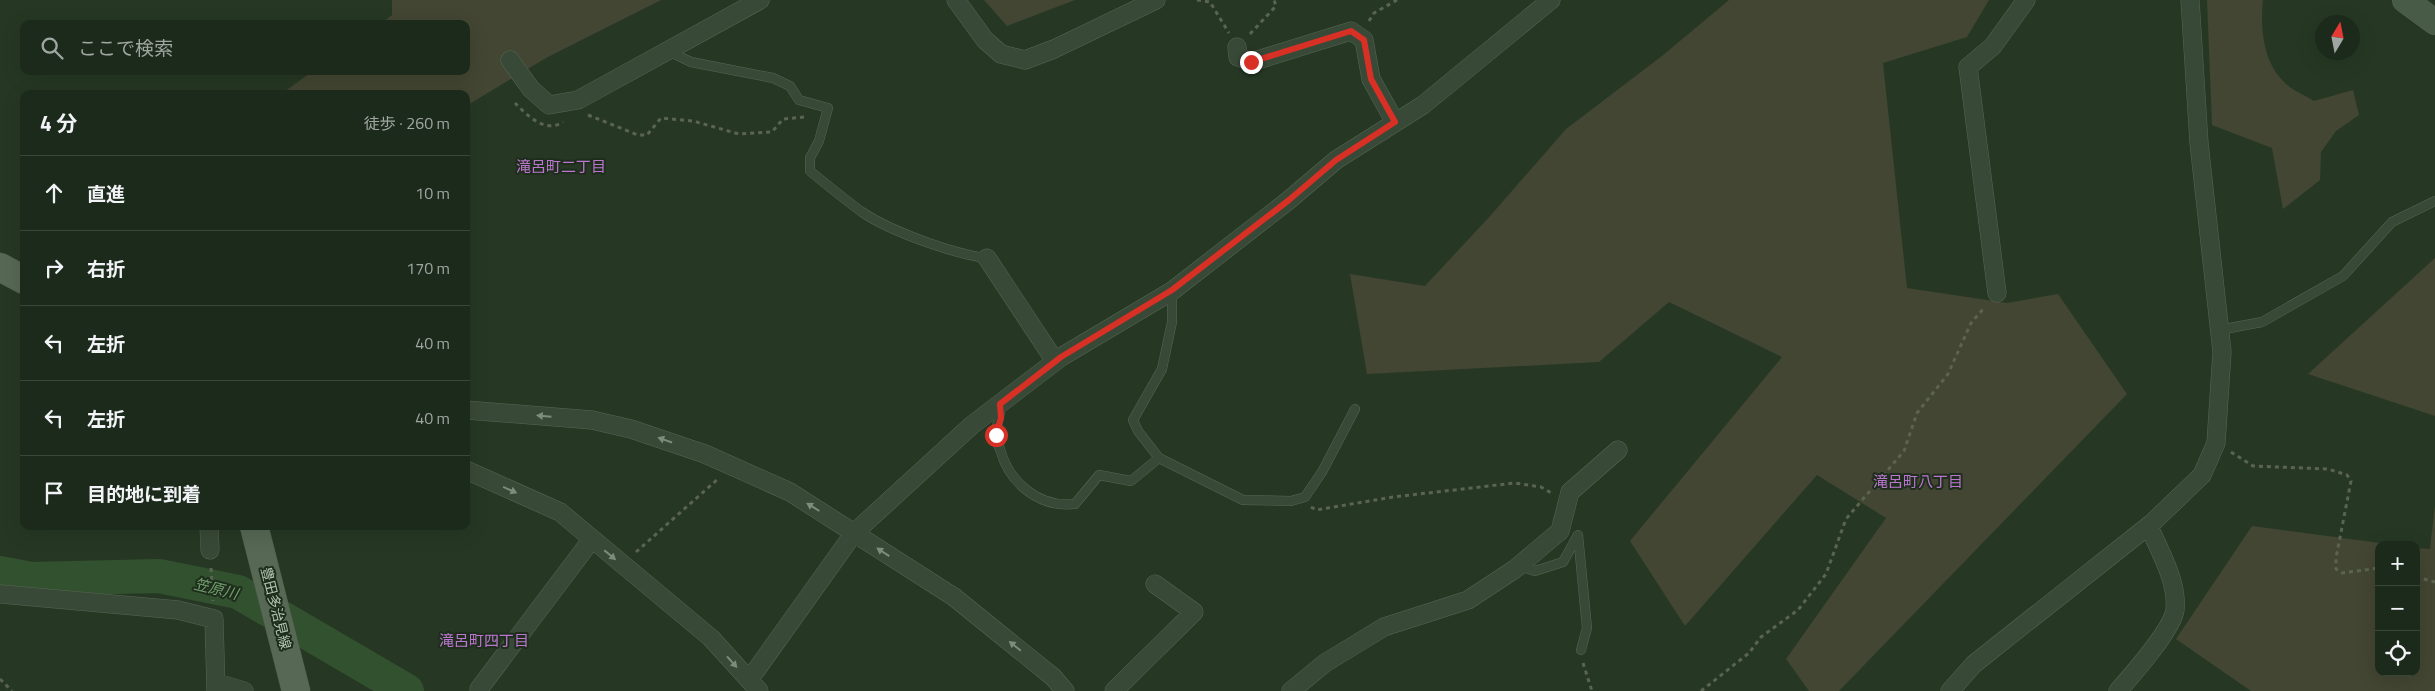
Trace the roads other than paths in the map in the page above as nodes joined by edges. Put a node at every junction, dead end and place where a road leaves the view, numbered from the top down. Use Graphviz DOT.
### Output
graph roads {
  1 [pos="760,0"];
  2 [pos="956,0"];
  3 [pos="1156,0"];
  4 [pos="1551,0"];
  5 [pos="2026,0"];
  6 [pos="2190,0"];
  7 [pos="2404,0"];
  8 [pos="2435,22"];
  9 [pos="1237,47"];
  10 [pos="667,51"];
  11 [pos="510,60"];
  12 [pos="1395,122"];
  13 [pos="2435,201"];
  14 [pos="987,258"];
  15 [pos="0,267"];
  16 [pos="20,278"];
  17 [pos="1172,290"];
  18 [pos="1997,293"];
  19 [pos="2219,330"];
  20 [pos="1055,361"];
  21 [pos="1000,404"];
  22 [pos="1355,409"];
  23 [pos="470,410"];
  24 [pos="1618,450"];
  25 [pos="1159,458"];
  26 [pos="470,472"];
  27 [pos="2149,526"];
  28 [pos="209,530"];
  29 [pos="255,530"];
  30 [pos="854,533"];
  31 [pos="592,539"];
  32 [pos="210,550"];
  33 [pos="1519,566"];
  34 [pos="1155,584"];
  35 [pos="0,594"];
  36 [pos="1581,650"];
  37 [pos="754,686"];
  38 [pos="216,687"];
  39 [pos="295,687"];
  40 [pos="479,689"];
  41 [pos="244,691"];
  42 [pos="1065,691"];
  43 [pos="1114,691"];
  44 [pos="1291,691"];
  45 [pos="1950,691"];
  46 [pos="2118,691"];
  1 -- 10 [label="street"];
  2 -- 3 [label="street"];
  4 -- 12 [label="street"];
  5 -- 18 [label="street"];
  6 -- 19 [label="street"];
  7 -- 8 [label="street"];
  9 -- 12 [label="street"];
  10 -- 11 [label="street"];
  10 -- 14 [label="lane"];
  12 -- 17 [label="street"];
  13 -- 19 [label="lane"];
  14 -- 20 [label="street"];
  15 -- 16 [label="main road"];
  17 -- 20 [label="street"];
  17 -- 25 [label="lane"];
  19 -- 27 [label="street"];
  20 -- 21 [label="street"];
  21 -- 25 [label="lane"];
  21 -- 30 [label="street"];
  22 -- 25 [label="lane"];
  30 -- 23 [label="street, one-way"];
  24 -- 33 [label="street"];
  26 -- 31 [label="street, one-way"];
  27 -- 45 [label="street"];
  27 -- 46 [label="street"];
  28 -- 32 [label="street"];
  29 -- 39 [label="main road, 豊田多治見線"];
  30 -- 37 [label="street"];
  42 -- 30 [label="street, one-way"];
  31 -- 37 [label="street, one-way"];
  31 -- 40 [label="street"];
  33 -- 36 [label="lane"];
  33 -- 44 [label="street"];
  34 -- 43 [label="street"];
  35 -- 38 [label="street"];
  38 -- 41 [label="street"];
}
